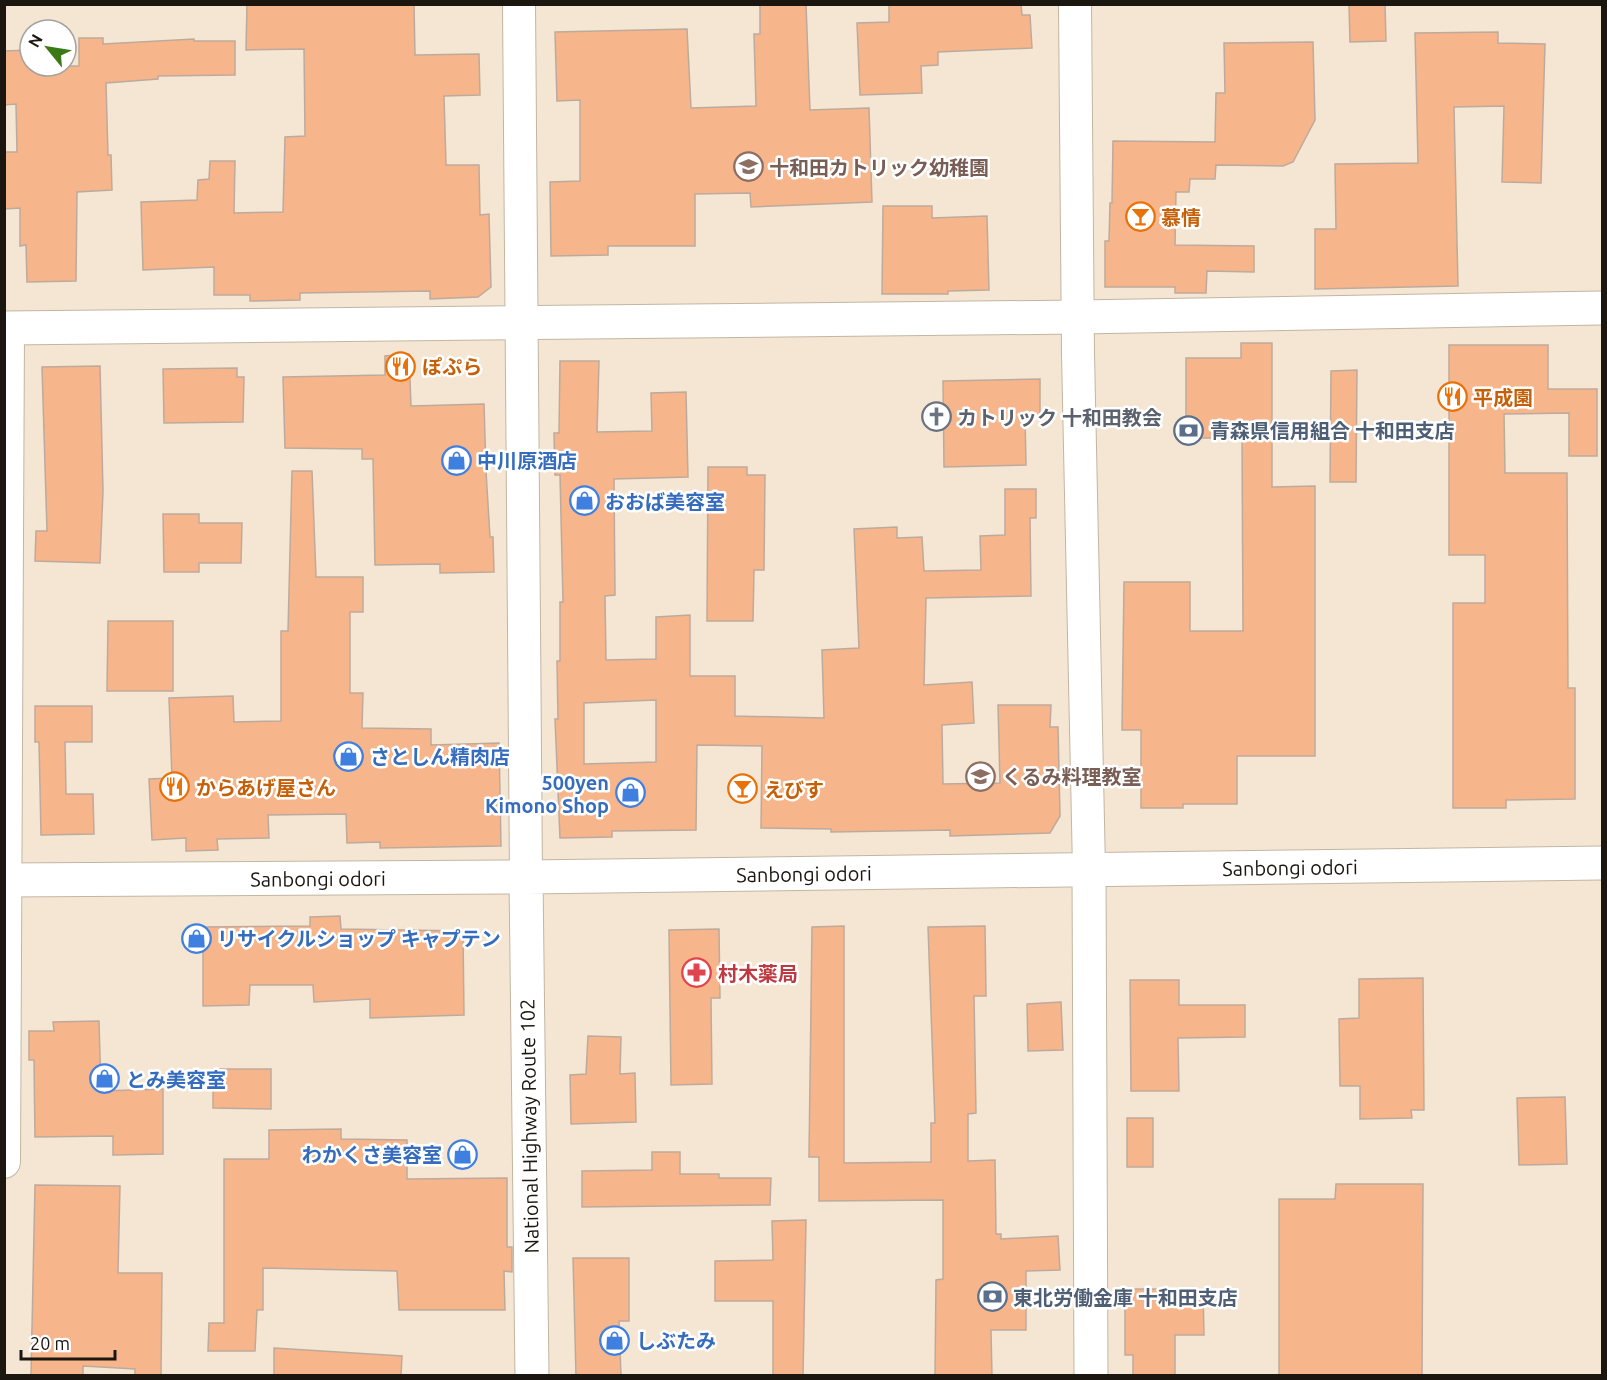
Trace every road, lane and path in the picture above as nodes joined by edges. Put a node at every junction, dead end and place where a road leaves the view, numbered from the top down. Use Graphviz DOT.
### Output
graph roads {
  1 [pos="519,4"];
  2 [pos="1075,4"];
  3 [pos="1602,308"];
  4 [pos="1078,317"];
  5 [pos="522,321"];
  6 [pos="6,328"];
  7 [pos="1602,863"];
  8 [pos="1089,869"];
  9 [pos="526,877"];
  10 [pos="6,880"];
  11 [pos="4,1162"];
  12 [pos="532,1376"];
  13 [pos="1091,1376"];
  1 -- 5 [label="street"];
  2 -- 4 [label="street"];
  3 -- 4 [label="main road"];
  4 -- 5 [label="main road"];
  4 -- 8 [label="street"];
  5 -- 6 [label="main road"];
  5 -- 9 [label="street"];
  6 -- 10 [label="street"];
  7 -- 8 [label="main road, Sanbongi odori"];
  8 -- 9 [label="main road, Sanbongi odori"];
  8 -- 13 [label="main road"];
  9 -- 10 [label="main road, Sanbongi odori"];
  9 -- 12 [label="main road, National Highway Route 102"];
  10 -- 11 [label="street"];
}
